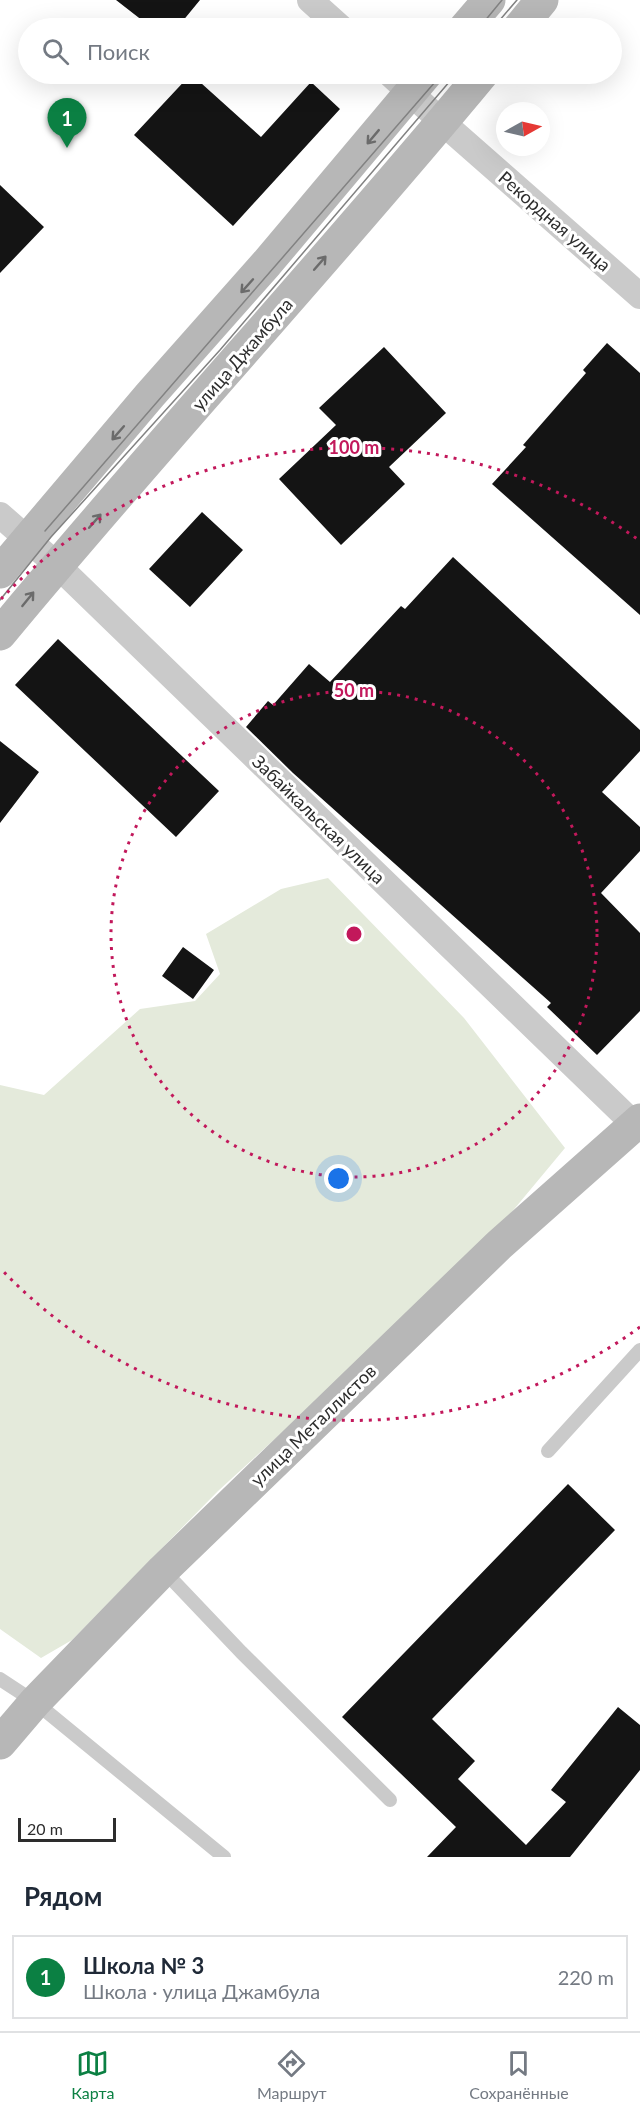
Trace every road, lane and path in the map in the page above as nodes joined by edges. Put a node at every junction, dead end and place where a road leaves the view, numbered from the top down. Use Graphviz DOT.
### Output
graph roads {
  1 [pos="310,0"];
  2 [pos="489,0"];
  3 [pos="542,0"];
  4 [pos="330,18"];
  5 [pos="474,18"];
  6 [pos="527,18"];
  7 [pos="406,84"];
  8 [pos="412,84"];
  9 [pos="474,84"];
  10 [pos="442,122"];
  11 [pos="640,296"];
  12 [pos="0,515"];
  13 [pos="27,539"];
  14 [pos="57,565"];
  15 [pos="0,572"];
  16 [pos="0,634"];
  17 [pos="638,1125"];
  18 [pos="640,1350"];
  19 [pos="548,1451"];
  20 [pos="164,1570"];
  21 [pos="0,1679"];
  22 [pos="35,1702"];
  23 [pos="0,1743"];
  24 [pos="390,1800"];
  25 [pos="224,1857"];
  1 -- 4 [label="street"];
  2 -- 5 [label="street"];
  3 -- 6 [label="street"];
  7 -- 13 [label="street, one-way"];
  8 -- 10 [label="street, Рекордная улица"];
  9 -- 10 [label="street, улица Джамбула"];
  10 -- 11 [label="street, Рекордная улица"];
  14 -- 10 [label="street, улица Джамбула, one-way"];
  12 -- 13 [label="street, Забайкальская улица"];
  13 -- 14 [label="street, Забайкальская улица"];
  13 -- 15 [label="street"];
  16 -- 14 [label="street, улица Джамбула, one-way"];
  14 -- 17 [label="street, Забайкальская улица"];
  17 -- 20 [label="street, улица Металлистов"];
  18 -- 19 [label="lane"];
  20 -- 22 [label="street, улица Металлистов"];
  20 -- 24 [label="lane"];
  21 -- 22 [label="lane"];
  22 -- 23 [label="street, улица Металлистов"];
  22 -- 25 [label="lane"];
}
